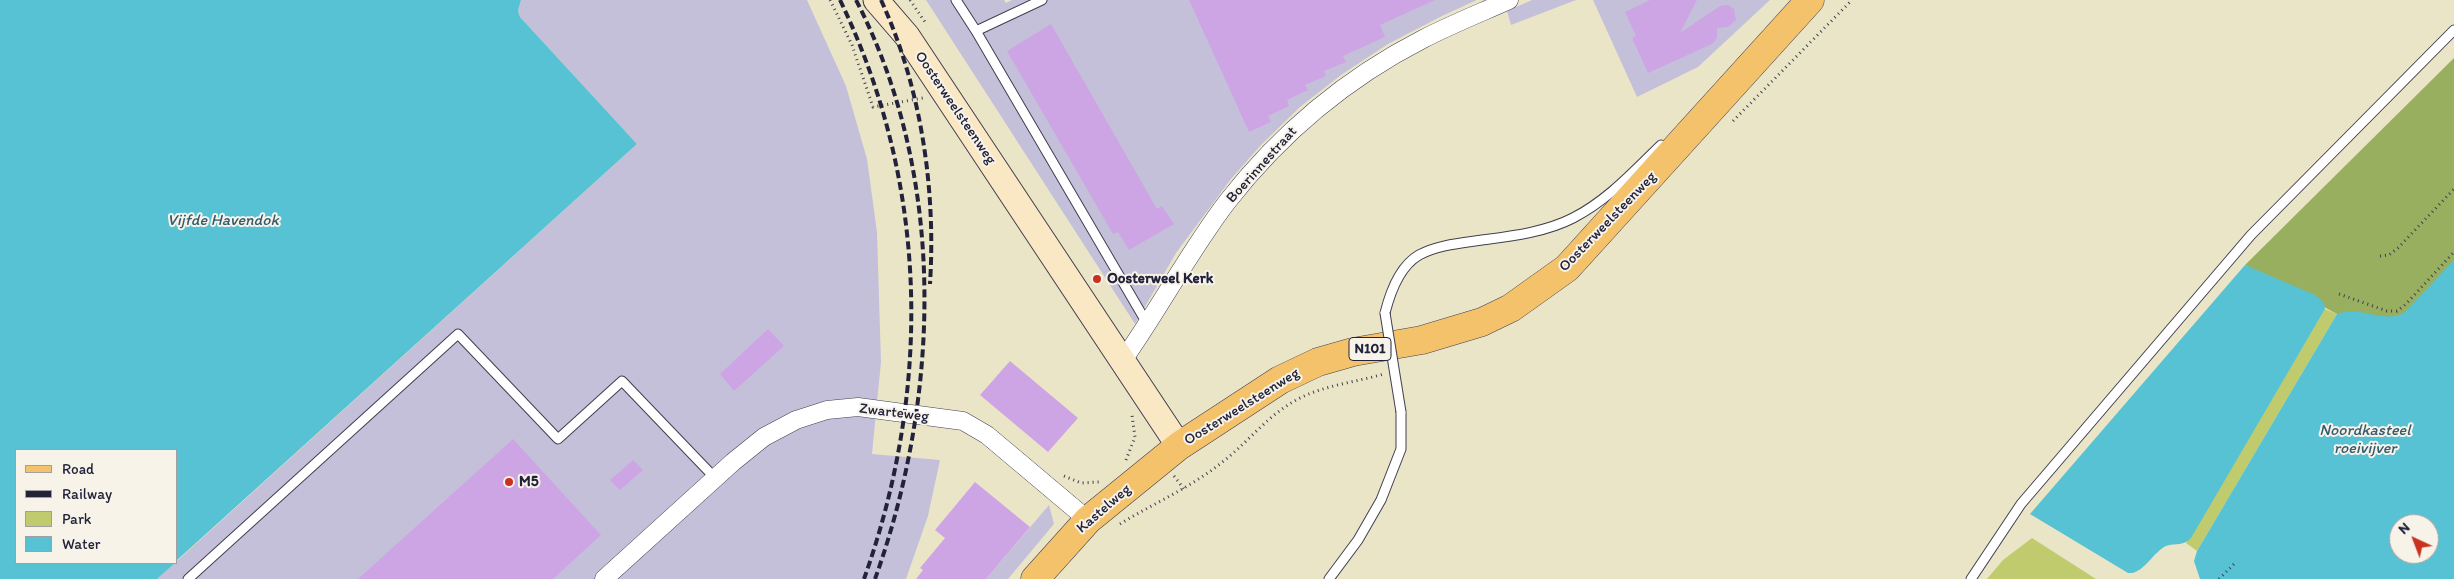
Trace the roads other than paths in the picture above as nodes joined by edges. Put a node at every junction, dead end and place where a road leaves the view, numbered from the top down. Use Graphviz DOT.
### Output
graph roads {
  1 [pos="956,0"];
  2 [pos="1042,0"];
  3 [pos="1509,0"];
  4 [pos="1802,0"];
  5 [pos="1810,0"];
  6 [pos="881,3"];
  7 [pos="2454,30"];
  8 [pos="976,31"];
  9 [pos="1710,96"];
  10 [pos="1668,137"];
  11 [pos="1148,325"];
  12 [pos="1123,360"];
  13 [pos="1179,446"];
  14 [pos="715,478"];
  15 [pos="1088,520"];
  16 [pos="188,579"];
  17 [pos="604,579"];
  18 [pos="1035,579"];
  19 [pos="1329,579"];
  20 [pos="1971,579"];
  1 -- 8 [label="lane"];
  2 -- 8 [label="lane"];
  3 -- 11 [label="street, Boerinnestraat"];
  4 -- 9 [label="lane"];
  5 -- 13 [label="main road, Oosterweelsteenweg / N101"];
  6 -- 12 [label="main road, Oosterweelsteenweg"];
  7 -- 20 [label="lane"];
  8 -- 11 [label="lane"];
  10 -- 19 [label="lane, bridge"];
  11 -- 12 [label="street, Boerinnestraat"];
  12 -- 13 [label="main road, Oosterweelsteenweg"];
  13 -- 15 [label="main road, Kastelweg"];
  14 -- 15 [label="street, Zwarteweg"];
  14 -- 16 [label="lane"];
  14 -- 17 [label="street, Zwarteweg"];
  15 -- 18 [label="main road, Kastelweg"];
}
